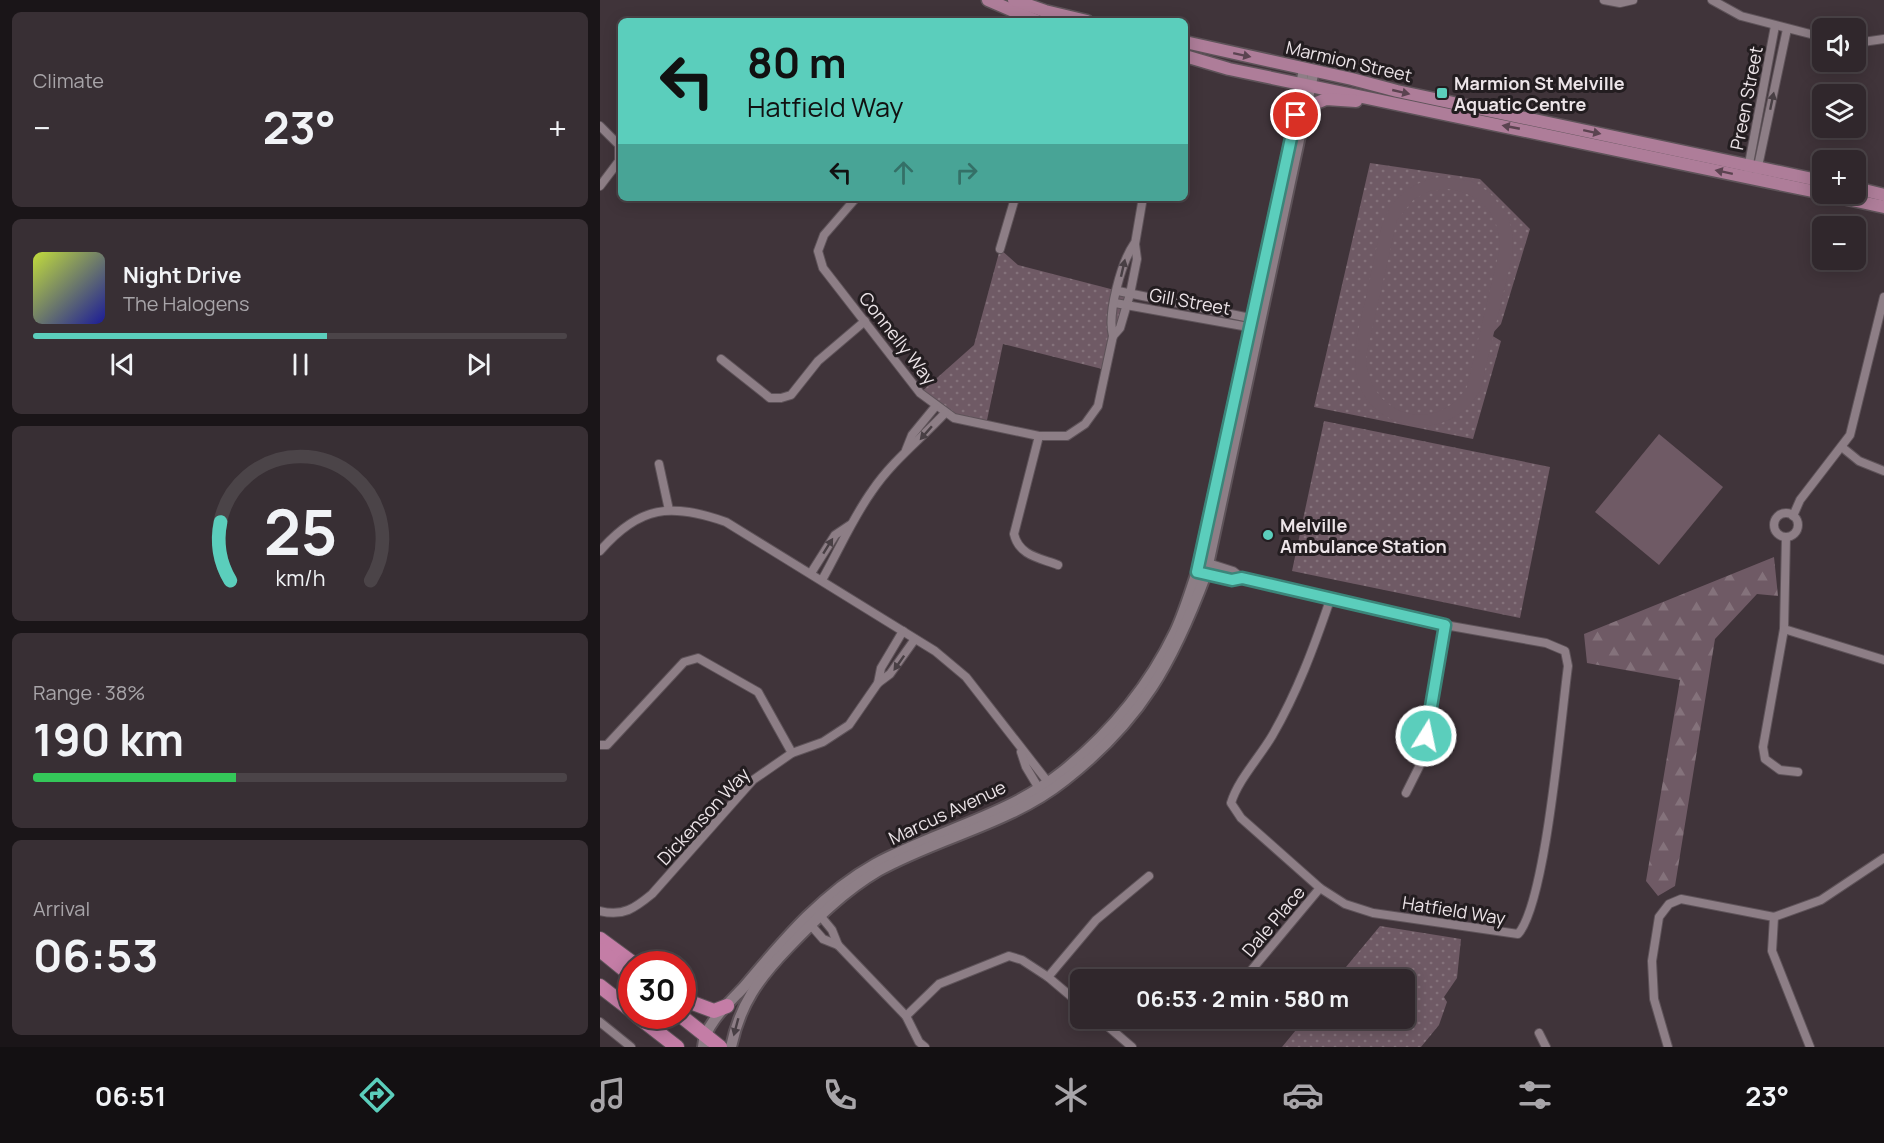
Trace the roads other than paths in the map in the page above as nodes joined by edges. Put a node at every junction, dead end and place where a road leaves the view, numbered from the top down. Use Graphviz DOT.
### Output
graph roads {
  1 [pos="988,0"];
  2 [pos="1014,0"];
  3 [pos="1604,0"];
  4 [pos="1633,0"];
  5 [pos="1712,0"];
  6 [pos="1029,18"];
  7 [pos="1074,18"];
  8 [pos="1775,26"];
  9 [pos="1787,29"];
  10 [pos="1812,35"];
  11 [pos="1884,39"];
  12 [pos="1866,42"];
  13 [pos="1188,43"];
  14 [pos="1188,57"];
  15 [pos="1309,69"];
  16 [pos="1306,84"];
  17 [pos="1405,105"];
  18 [pos="1306,107"];
  19 [pos="600,126"];
  20 [pos="618,144"];
  21 [pos="618,162"];
  22 [pos="1752,172"];
  23 [pos="1812,180"];
  24 [pos="600,186"];
  25 [pos="1812,190"];
  26 [pos="1866,190"];
  27 [pos="1884,195"];
  28 [pos="853,201"];
  29 [pos="1014,201"];
  30 [pos="1141,201"];
  31 [pos="1866,203"];
  32 [pos="1884,207"];
  33 [pos="1134,244"];
  34 [pos="1000,249"];
  35 [pos="1118,291"];
  36 [pos="1130,294"];
  37 [pos="1884,297"];
  38 [pos="1115,303"];
  39 [pos="1126,305"];
  40 [pos="865,321"];
  41 [pos="1255,323"];
  42 [pos="1875,333"];
  43 [pos="1884,335"];
  44 [pos="1113,336"];
  45 [pos="721,359"];
  46 [pos="935,407"];
  47 [pos="945,413"];
  48 [pos="1039,436"];
  49 [pos="1843,448"];
  50 [pos="905,451"];
  51 [pos="659,464"];
  52 [pos="1884,471"];
  53 [pos="669,510"];
  54 [pos="1793,516"];
  55 [pos="850,525"];
  56 [pos="1786,537"];
  57 [pos="600,551"];
  58 [pos="1059,565"];
  59 [pos="1202,568"];
  60 [pos="811,573"];
  61 [pos="822,580"];
  62 [pos="1330,600"];
  63 [pos="1445,625"];
  64 [pos="1784,629"];
  65 [pos="903,631"];
  66 [pos="915,639"];
  67 [pos="1884,660"];
  68 [pos="878,683"];
  69 [pos="600,745"];
  70 [pos="792,753"];
  71 [pos="1798,772"];
  72 [pos="1045,788"];
  73 [pos="1406,793"];
  74 [pos="1884,858"];
  75 [pos="1149,876"];
  76 [pos="1320,888"];
  77 [pos="600,911"];
  78 [pos="818,912"];
  79 [pos="1774,917"];
  80 [pos="807,921"];
  81 [pos="600,939"];
  82 [pos="838,945"];
  83 [pos="600,950"];
  84 [pos="618,952"];
  85 [pos="618,965"];
  86 [pos="1252,969"];
  87 [pos="1048,977"];
  88 [pos="600,986"];
  89 [pos="1070,996"];
  90 [pos="618,1000"];
  91 [pos="696,1004"];
  92 [pos="727,1006"];
  93 [pos="906,1016"];
  94 [pos="600,1022"];
  95 [pos="654,1029"];
  96 [pos="693,1029"];
  97 [pos="1111,1029"];
  98 [pos="1539,1033"];
  99 [pos="705,1041"];
  100 [pos="1667,1045"];
  101 [pos="631,1047"];
  102 [pos="677,1047"];
  103 [pos="720,1047"];
  104 [pos="731,1047"];
  105 [pos="925,1047"];
  106 [pos="1132,1047"];
  107 [pos="1545,1047"];
  108 [pos="1657,1047"];
  109 [pos="1810,1047"];
  1 -- 6 [label="main road"];
  2 -- 7 [label="main road"];
  3 -- 4 [label="street"];
  5 -- 8 [label="street"];
  8 -- 9 [label="street"];
  8 -- 22 [label="street, Preen Street"];
  9 -- 10 [label="street"];
  22 -- 9 [label="street, Preen Street, one-way"];
  11 -- 12 [label="street"];
  13 -- 15 [label="main road, Marmion Street, one-way"];
  14 -- 16 [label="main road, Marmion Street"];
  15 -- 16 [label="street, Marcus Avenue"];
  15 -- 22 [label="main road, Marmion Street, one-way"];
  16 -- 17 [label="main road, Marmion Street"];
  16 -- 18 [label="street, Marcus Avenue"];
  16 -- 41 [label="street, Marcus Avenue"];
  17 -- 18 [label="main road"];
  22 -- 17 [label="main road, Marmion Street, one-way"];
  18 -- 41 [label="street, Marcus Avenue"];
  19 -- 20 [label="street"];
  21 -- 24 [label="street"];
  22 -- 23 [label="main road, Marmion Street"];
  22 -- 25 [label="main road, Marmion Street"];
  26 -- 27 [label="main road"];
  28 -- 40 [label="street, Connelly Way"];
  29 -- 34 [label="street"];
  30 -- 33 [label="street, Connelly Way"];
  31 -- 32 [label="main road, Marmion Street"];
  35 -- 33 [label="street, Connelly Way, one-way"];
  33 -- 36 [label="street, Connelly Way"];
  35 -- 36 [label="street, Gill Street"];
  35 -- 38 [label="street, Connelly Way"];
  36 -- 39 [label="street, Connelly Way"];
  36 -- 41 [label="street, Gill Street"];
  37 -- 42 [label="street"];
  38 -- 39 [label="street, Gill Street"];
  38 -- 44 [label="street, Connelly Way"];
  39 -- 41 [label="street, Gill Street"];
  39 -- 44 [label="street, Connelly Way"];
  40 -- 45 [label="street"];
  40 -- 46 [label="street, Connelly Way"];
  41 -- 59 [label="street, Marcus Avenue"];
  42 -- 43 [label="street"];
  42 -- 49 [label="street"];
  44 -- 48 [label="street, Connelly Way"];
  46 -- 47 [label="street, Connelly Way"];
  46 -- 50 [label="street"];
  47 -- 48 [label="street, Connelly Way"];
  47 -- 50 [label="street, one-way"];
  48 -- 58 [label="street"];
  49 -- 52 [label="street"];
  49 -- 54 [label="street"];
  50 -- 55 [label="street"];
  51 -- 53 [label="street"];
  53 -- 57 [label="street"];
  53 -- 60 [label="street"];
  54 -- 56 [label="street"];
  54 -- 56 [label="street"];
  60 -- 55 [label="street, one-way"];
  55 -- 61 [label="street"];
  56 -- 64 [label="street"];
  59 -- 62 [label="street, Hatfield Way"];
  59 -- 72 [label="street, Marcus Avenue"];
  60 -- 61 [label="street"];
  61 -- 65 [label="street"];
  62 -- 63 [label="street, Hatfield Way"];
  62 -- 76 [label="street, Hatfield Way"];
  63 -- 73 [label="street"];
  63 -- 76 [label="street, Hatfield Way"];
  64 -- 67 [label="street"];
  64 -- 71 [label="street"];
  65 -- 66 [label="street"];
  65 -- 68 [label="street, Dickenson Way"];
  66 -- 68 [label="street, Dickenson Way, one-way"];
  66 -- 72 [label="street"];
  68 -- 70 [label="street, Dickenson Way"];
  69 -- 70 [label="street"];
  70 -- 77 [label="street, Dickenson Way"];
  72 -- 78 [label="street, Marcus Avenue"];
  74 -- 79 [label="street"];
  75 -- 87 [label="street"];
  76 -- 86 [label="street, Dale Place"];
  78 -- 80 [label="street, Marcus Avenue"];
  78 -- 82 [label="street"];
  79 -- 100 [label="street"];
  79 -- 109 [label="street"];
  80 -- 82 [label="street"];
  80 -- 92 [label="street, Marcus Avenue"];
  80 -- 104 [label="street, Marcus Avenue, one-way"];
  81 -- 84 [label="highway"];
  82 -- 93 [label="street"];
  83 -- 85 [label="highway"];
  87 -- 89 [label="street"];
  87 -- 93 [label="street"];
  88 -- 90 [label="highway"];
  91 -- 92 [label="highway"];
  92 -- 99 [label="street, Marcus Avenue"];
  93 -- 105 [label="street"];
  94 -- 101 [label="street"];
  95 -- 102 [label="highway"];
  96 -- 99 [label="highway"];
  97 -- 106 [label="street"];
  98 -- 107 [label="street"];
  99 -- 103 [label="highway"];
  100 -- 108 [label="street"];
}
